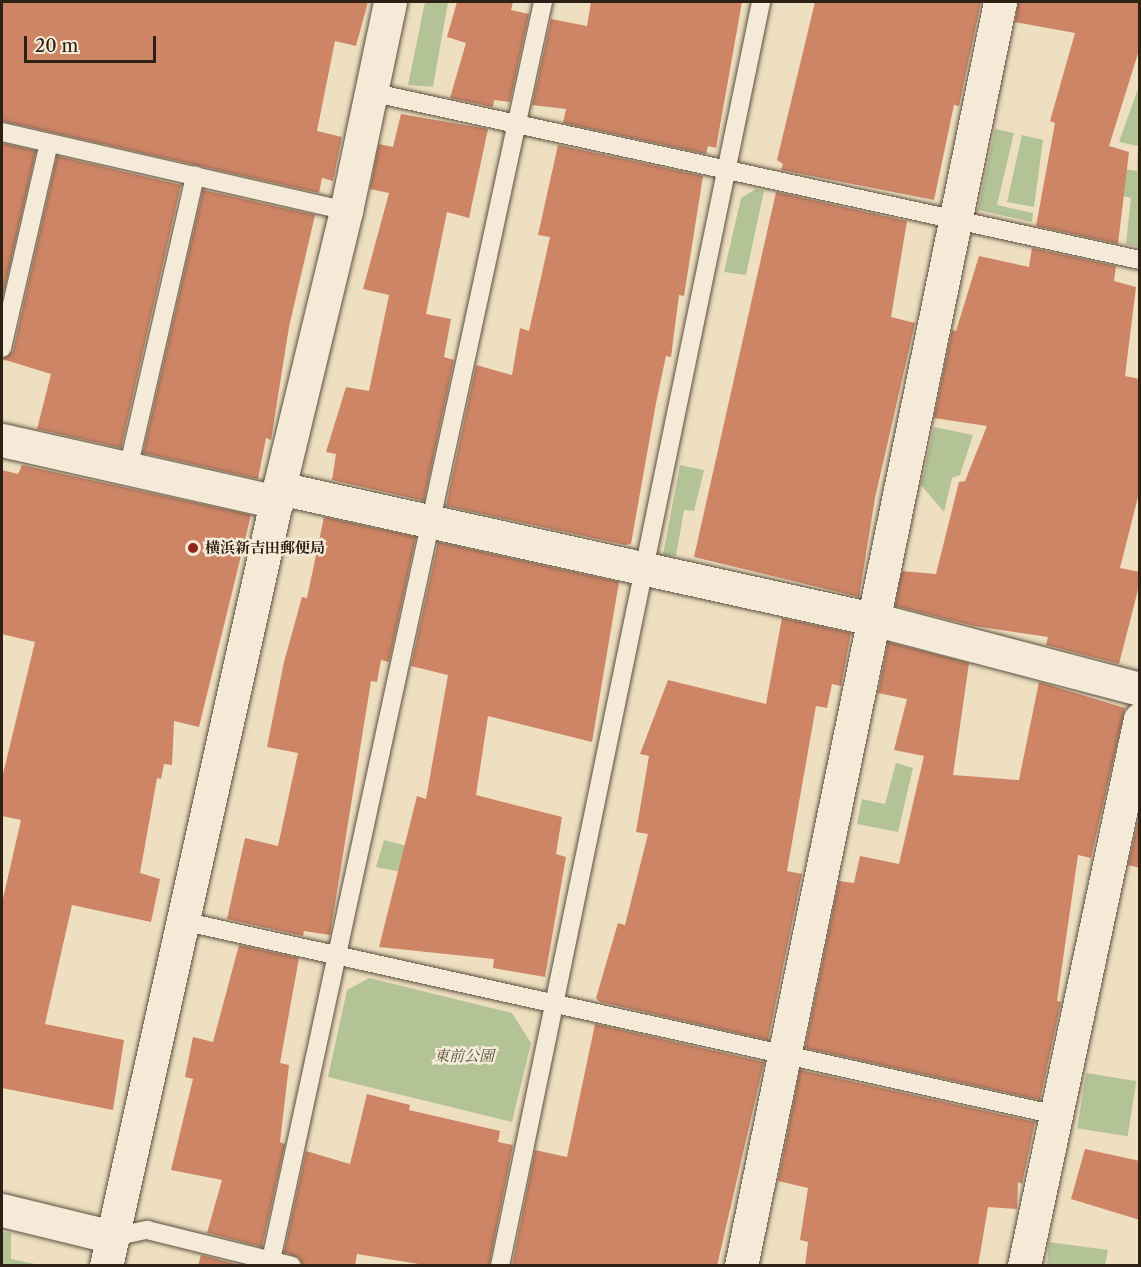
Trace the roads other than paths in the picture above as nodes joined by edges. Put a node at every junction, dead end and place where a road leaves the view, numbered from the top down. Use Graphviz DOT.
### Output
graph roads {
  1 [pos="390,2"];
  2 [pos="543,2"];
  3 [pos="761,2"];
  4 [pos="999,2"];
  5 [pos="370,92"];
  6 [pos="517,124"];
  7 [pos="2,132"];
  8 [pos="49,143"];
  9 [pos="727,169"];
  10 [pos="195,176"];
  11 [pos="346,211"];
  12 [pos="955,220"];
  13 [pos="1140,260"];
  14 [pos="2,348"];
  15 [pos="2,440"];
  16 [pos="128,469"];
  17 [pos="278,495"];
  18 [pos="430,521"];
  19 [pos="644,569"];
  20 [pos="873,619"];
  21 [pos="1140,689"];
  22 [pos="1140,719"];
  23 [pos="182,921"];
  24 [pos="337,956"];
  25 [pos="554,1004"];
  26 [pos="783,1055"];
  27 [pos="1056,1115"];
  28 [pos="2,1210"];
  29 [pos="110,1251"];
  30 [pos="271,1260"];
  31 [pos="292,1266"];
  32 [pos="500,1266"];
  33 [pos="741,1266"];
  34 [pos="1024,1266"];
  1 -- 5 [label="street"];
  2 -- 6 [label="lane"];
  3 -- 9 [label="lane"];
  4 -- 12 [label="street"];
  5 -- 6 [label="lane"];
  5 -- 11 [label="street"];
  6 -- 9 [label="lane"];
  6 -- 18 [label="lane"];
  7 -- 8 [label="lane"];
  8 -- 10 [label="lane"];
  8 -- 14 [label="lane"];
  9 -- 12 [label="lane"];
  9 -- 19 [label="lane"];
  10 -- 11 [label="lane"];
  10 -- 16 [label="lane"];
  11 -- 17 [label="street"];
  12 -- 13 [label="lane"];
  12 -- 20 [label="street"];
  15 -- 16 [label="street"];
  16 -- 17 [label="street"];
  17 -- 18 [label="street"];
  17 -- 23 [label="street"];
  18 -- 19 [label="street"];
  18 -- 24 [label="lane"];
  19 -- 20 [label="street"];
  19 -- 25 [label="lane"];
  20 -- 21 [label="street"];
  20 -- 26 [label="street"];
  22 -- 27 [label="street"];
  23 -- 24 [label="lane"];
  23 -- 29 [label="street"];
  24 -- 25 [label="lane"];
  24 -- 30 [label="lane"];
  25 -- 26 [label="lane"];
  25 -- 32 [label="lane"];
  26 -- 27 [label="lane"];
  26 -- 33 [label="street"];
  27 -- 34 [label="street"];
  28 -- 29 [label="street"];
  29 -- 30 [label="lane"];
  30 -- 31 [label="lane"];
}
